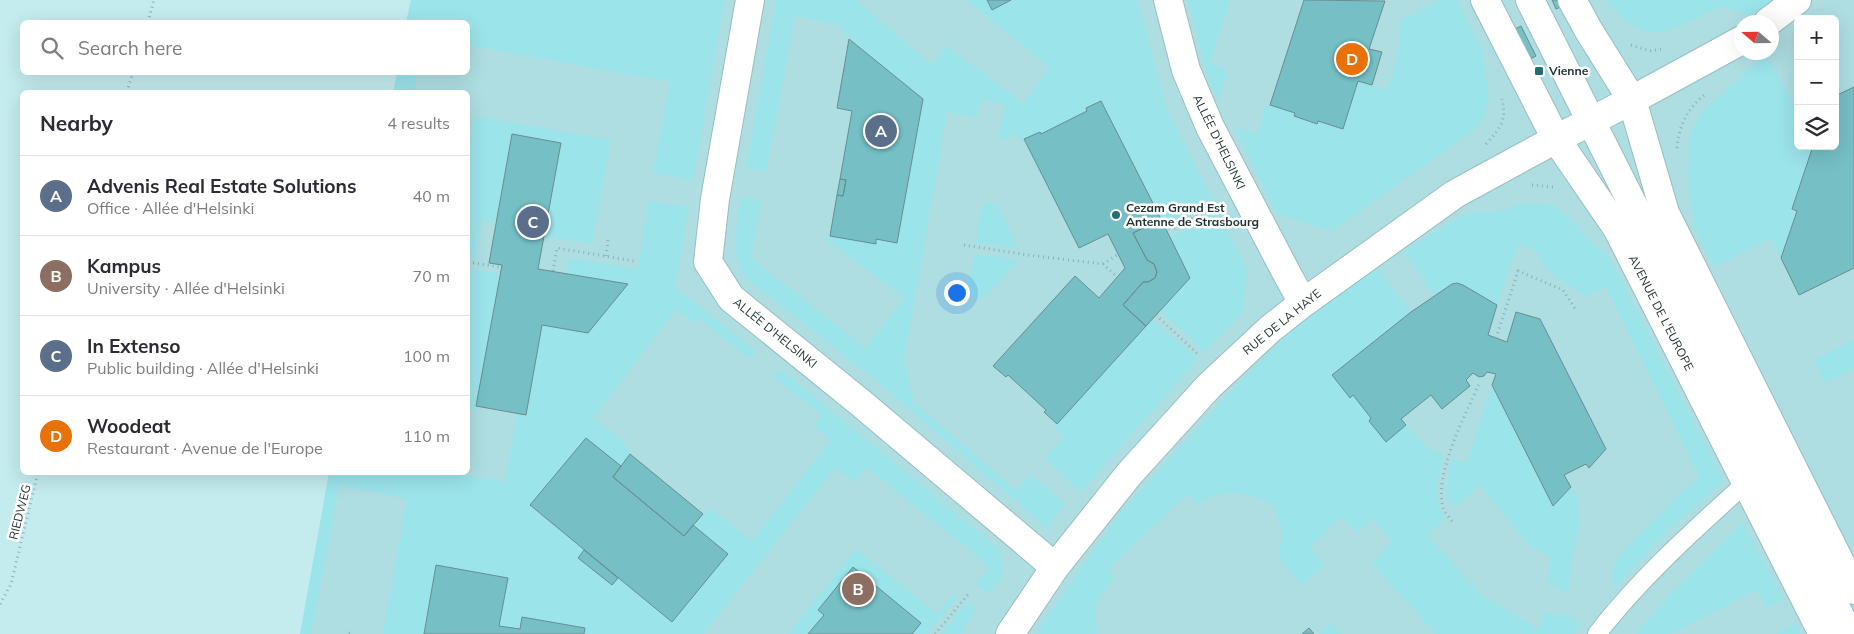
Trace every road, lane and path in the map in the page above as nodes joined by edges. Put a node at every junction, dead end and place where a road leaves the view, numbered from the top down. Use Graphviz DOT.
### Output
graph roads {
  1 [pos="154,0"];
  2 [pos="750,0"];
  3 [pos="1168,0"];
  4 [pos="1485,0"];
  5 [pos="1530,0"];
  6 [pos="1572,0"];
  7 [pos="1797,0"];
  8 [pos="1777,15"];
  9 [pos="149,20"];
  10 [pos="1627,43"];
  11 [pos="1734,44"];
  12 [pos="1669,47"];
  13 [pos="132,75"];
  14 [pos="128,90"];
  15 [pos="1704,95"];
  16 [pos="1632,100"];
  17 [pos="1591,120"];
  18 [pos="1556,139"];
  19 [pos="1676,157"];
  20 [pos="1220,204"];
  21 [pos="1174,228"];
  22 [pos="608,240"];
  23 [pos="964,245"];
  24 [pos="1117,255"];
  25 [pos="606,256"];
  26 [pos="634,261"];
  27 [pos="470,262"];
  28 [pos="1104,264"];
  29 [pos="498,268"];
  30 [pos="553,271"];
  31 [pos="1114,275"];
  32 [pos="1303,302"];
  33 [pos="1576,310"];
  34 [pos="1156,316"];
  35 [pos="1496,338"];
  36 [pos="1202,359"];
  37 [pos="1479,384"];
  38 [pos="37,475"];
  39 [pos="1747,482"];
  40 [pos="1452,521"];
  41 [pos="1055,567"];
  42 [pos="1854,590"];
  43 [pos="970,592"];
  44 [pos="0,604"];
  45 [pos="936,634"];
  46 [pos="1010,634"];
  47 [pos="1597,634"];
  48 [pos="1823,634"];
  49 [pos="1849,634"];
  1 -- 9 [label="path"];
  2 -- 41 [label="street, ALLÉE D'HELSINKI"];
  3 -- 32 [label="street, ALLÉE D'HELSINKI"];
  4 -- 18 [label="street, AVENUE DE L'EUROPE"];
  5 -- 17 [label="street, AVENUE DE L'EUROPE"];
  6 -- 16 [label="street"];
  7 -- 8 [label="street"];
  10 -- 12 [label="path"];
  11 -- 16 [label="street, RUE DE LA HAYE"];
  13 -- 14 [label="path"];
  15 -- 19 [label="path"];
  16 -- 17 [label="street, RUE DE LA HAYE"];
  16 -- 42 [label="street"];
  17 -- 18 [label="street, RUE DE LA HAYE"];
  17 -- 49 [label="street, AVENUE DE L'EUROPE"];
  18 -- 32 [label="street, RUE DE LA HAYE"];
  18 -- 39 [label="street, AVENUE DE L'EUROPE"];
  20 -- 21 [label="path"];
  22 -- 25 [label="path"];
  23 -- 28 [label="path"];
  24 -- 28 [label="path"];
  25 -- 26 [label="path"];
  25 -- 30 [label="path"];
  27 -- 29 [label="path"];
  28 -- 31 [label="path"];
  32 -- 41 [label="street, RUE DE LA HAYE"];
  33 -- 35 [label="path"];
  34 -- 36 [label="path"];
  37 -- 40 [label="path"];
  38 -- 44 [label="path, RIEDWEG"];
  39 -- 47 [label="lane"];
  39 -- 48 [label="street, AVENUE DE L'EUROPE"];
  41 -- 46 [label="street, RUE DE LA HAYE"];
  43 -- 45 [label="path"];
}
